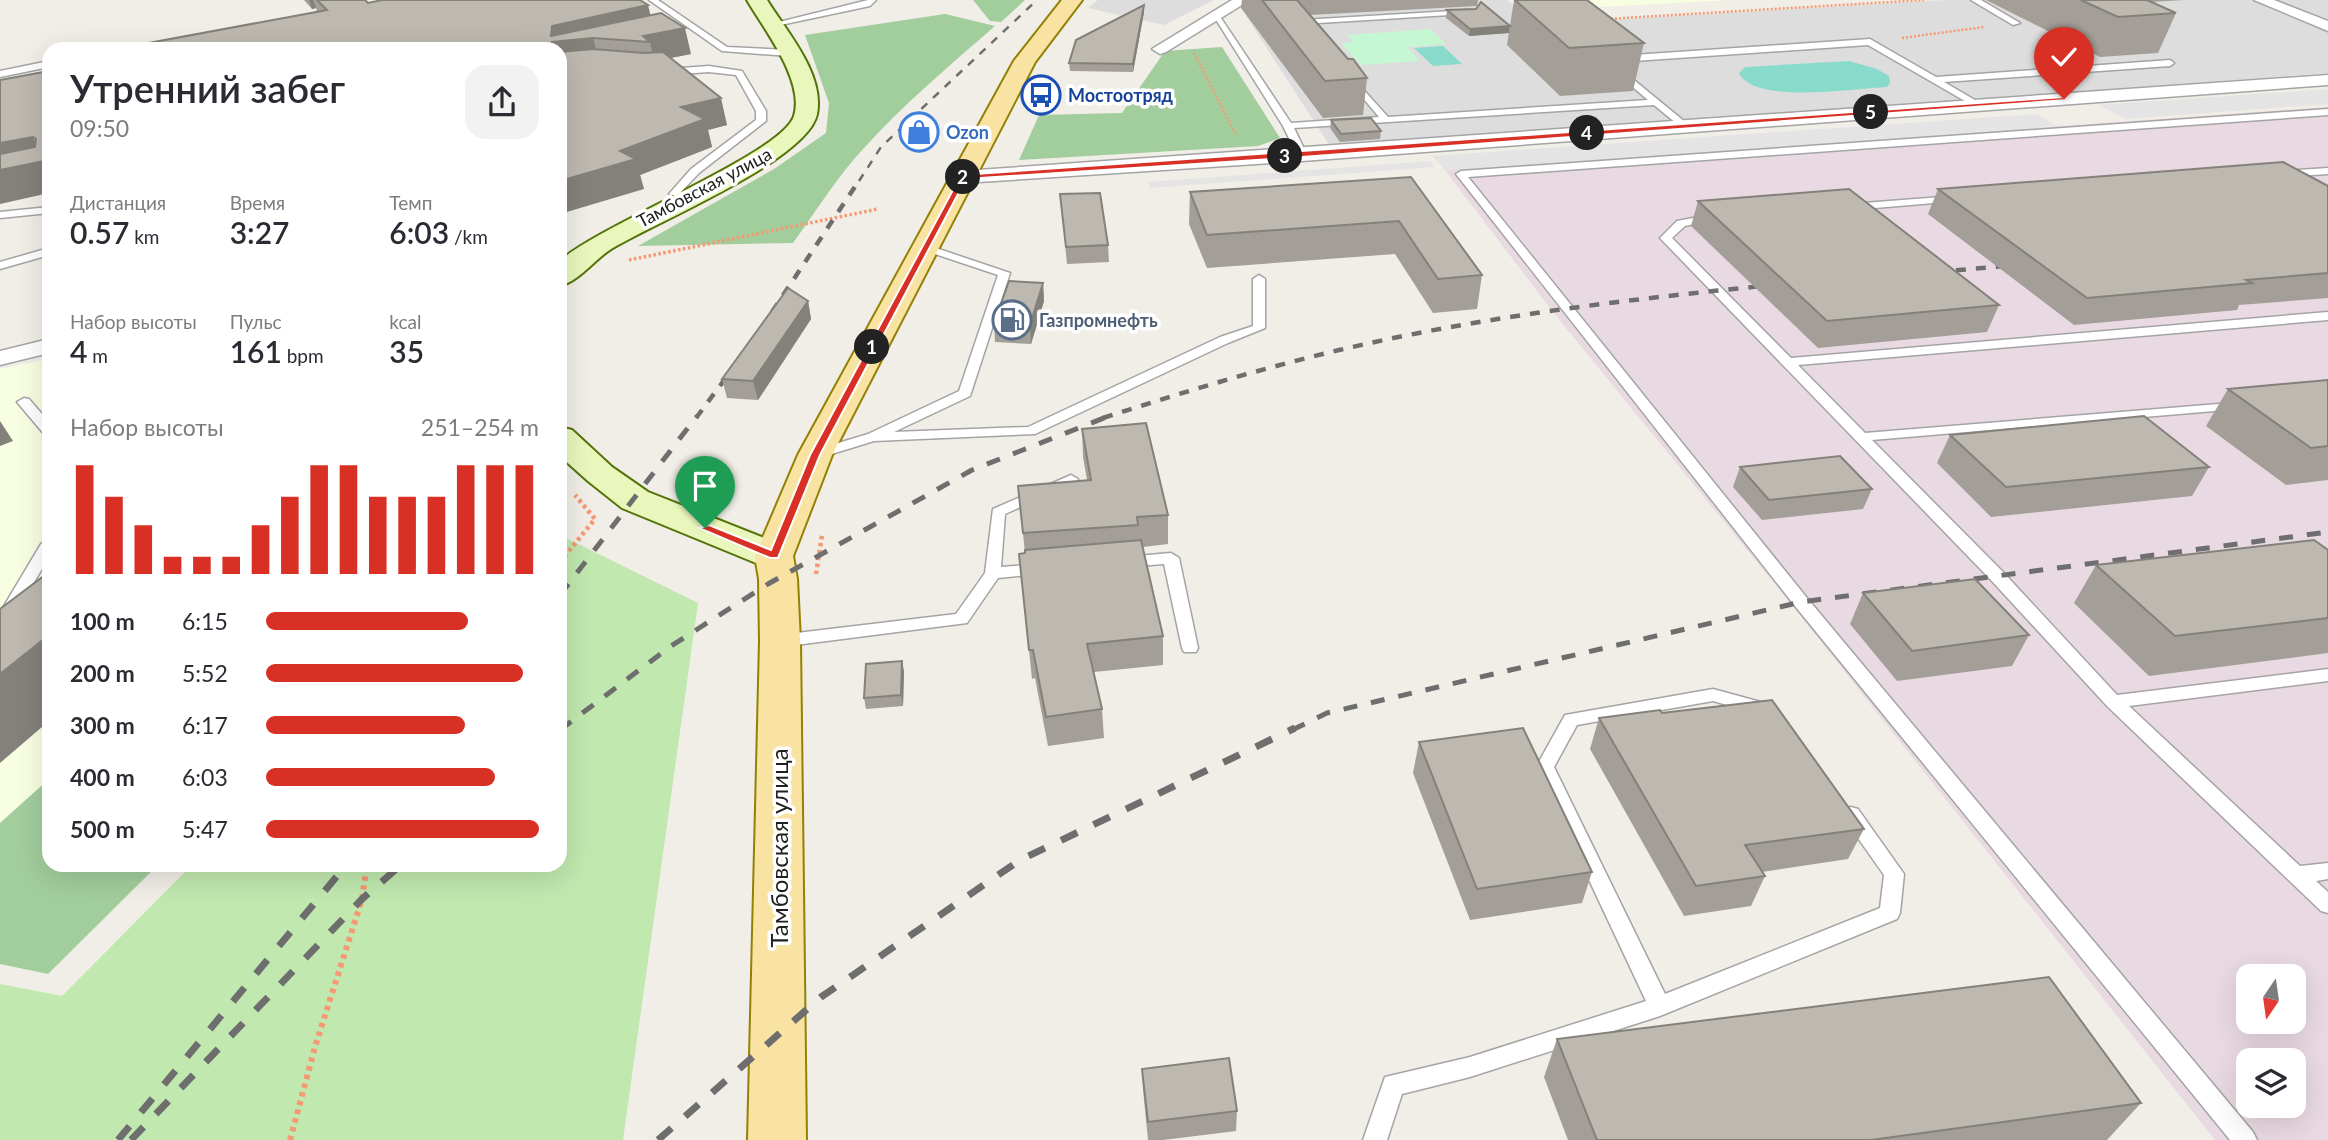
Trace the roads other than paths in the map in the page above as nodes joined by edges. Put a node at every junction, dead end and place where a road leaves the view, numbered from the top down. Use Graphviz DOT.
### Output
graph roads {
  1 [pos="653,0"];
  2 [pos="757,0"];
  3 [pos="873,0"];
  4 [pos="1072,0"];
  5 [pos="1243,0"];
  6 [pos="1975,0"];
  7 [pos="2261,0"];
  8 [pos="1475,11"];
  9 [pos="1291,15"];
  10 [pos="1216,17"];
  11 [pos="1302,22"];
  12 [pos="2016,23"];
  13 [pos="771,25"];
  14 [pos="2328,26"];
  15 [pos="692,27"];
  16 [pos="679,30"];
  17 [pos="1310,32"];
  18 [pos="1160,49"];
  19 [pos="789,52"];
  20 [pos="2170,63"];
  21 [pos="42,65"];
  22 [pos="1344,71"];
  23 [pos="0,74"];
  24 [pos="651,74"];
  25 [pos="1933,80"];
  26 [pos="2328,80"];
  27 [pos="1656,102"];
  28 [pos="1977,105"];
  29 [pos="2328,112"];
  30 [pos="1386,120"];
  31 [pos="1288,126"];
  32 [pos="1685,126"];
  33 [pos="1302,155"];
  34 [pos="2328,171"];
  35 [pos="963,177"];
  36 [pos="2308,185"];
  37 [pos="687,197"];
  38 [pos="1973,198"];
  39 [pos="1836,208"];
  40 [pos="42,211"];
  41 [pos="0,215"];
  42 [pos="1726,216"];
  43 [pos="924,247"];
  44 [pos="42,253"];
  45 [pos="0,266"];
  46 [pos="567,268"];
  47 [pos="1259,279"];
  48 [pos="2328,316"];
  49 [pos="42,348"];
  50 [pos="0,358"];
  51 [pos="1787,362"];
  52 [pos="24,402"];
  53 [pos="2259,403"];
  54 [pos="42,424"];
  55 [pos="873,437"];
  56 [pos="1862,438"];
  57 [pos="567,443"];
  58 [pos="815,455"];
  59 [pos="1071,480"];
  60 [pos="42,556"];
  61 [pos="774,556"];
  62 [pos="1103,564"];
  63 [pos="1062,567"];
  64 [pos="993,573"];
  65 [pos="1,625"];
  66 [pos="780,641"];
  67 [pos="1190,648"];
  68 [pos="2328,675"];
  69 [pos="2113,702"];
  70 [pos="1779,713"];
  71 [pos="1841,799"];
  72 [pos="2328,871"];
  73 [pos="2297,875"];
  74 [pos="2328,905"];
  75 [pos="1660,1006"];
  76 [pos="777,1140"];
  77 [pos="1375,1140"];
  78 [pos="2245,1140"];
  1 -- 15 [label="lane"];
  2 -- 13 [label="street, Тамбовская улица"];
  3 -- 13 [label="lane"];
  4 -- 35 [label="main road, Тамбовская улица"];
  5 -- 10 [label="street"];
  6 -- 12 [label="lane"];
  7 -- 14 [label="street"];
  8 -- 11 [label="lane"];
  9 -- 11 [label="lane"];
  10 -- 18 [label="street"];
  10 -- 31 [label="lane"];
  11 -- 17 [label="lane"];
  13 -- 19 [label="street, Тамбовская улица"];
  15 -- 16 [label="lane"];
  15 -- 19 [label="lane"];
  19 -- 37 [label="street, Тамбовская улица"];
  20 -- 25 [label="lane"];
  21 -- 23 [label="lane"];
  22 -- 30 [label="lane"];
  24 -- 37 [label="lane"];
  25 -- 27 [label="lane"];
  25 -- 28 [label="lane"];
  26 -- 28 [label="street"];
  27 -- 30 [label="lane"];
  27 -- 32 [label="lane"];
  28 -- 32 [label="street"];
  29 -- 78 [label="lane"];
  30 -- 31 [label="lane"];
  31 -- 33 [label="lane"];
  32 -- 33 [label="street"];
  33 -- 35 [label="street"];
  34 -- 36 [label="lane"];
  35 -- 43 [label="main road, Тамбовская улица"];
  37 -- 46 [label="street, Тамбовская улица"];
  38 -- 39 [label="lane"];
  40 -- 41 [label="lane"];
  42 -- 51 [label="lane"];
  43 -- 55 [label="lane"];
  43 -- 58 [label="main road, Тамбовская улица"];
  44 -- 45 [label="lane"];
  47 -- 55 [label="lane"];
  48 -- 51 [label="lane"];
  49 -- 50 [label="street"];
  51 -- 56 [label="lane"];
  52 -- 54 [label="lane"];
  53 -- 56 [label="lane"];
  55 -- 58 [label="lane"];
  56 -- 69 [label="lane"];
  57 -- 61 [label="street"];
  58 -- 61 [label="main road, Тамбовская улица"];
  59 -- 64 [label="lane"];
  60 -- 65 [label="lane"];
  61 -- 66 [label="main road, Тамбовская улица"];
  62 -- 67 [label="lane"];
  63 -- 64 [label="lane"];
  64 -- 66 [label="lane"];
  66 -- 76 [label="main road, Тамбовская улица"];
  68 -- 69 [label="lane"];
  69 -- 73 [label="lane"];
  70 -- 75 [label="lane"];
  71 -- 75 [label="lane"];
  72 -- 73 [label="lane"];
  73 -- 74 [label="lane"];
  75 -- 77 [label="lane"];
}
